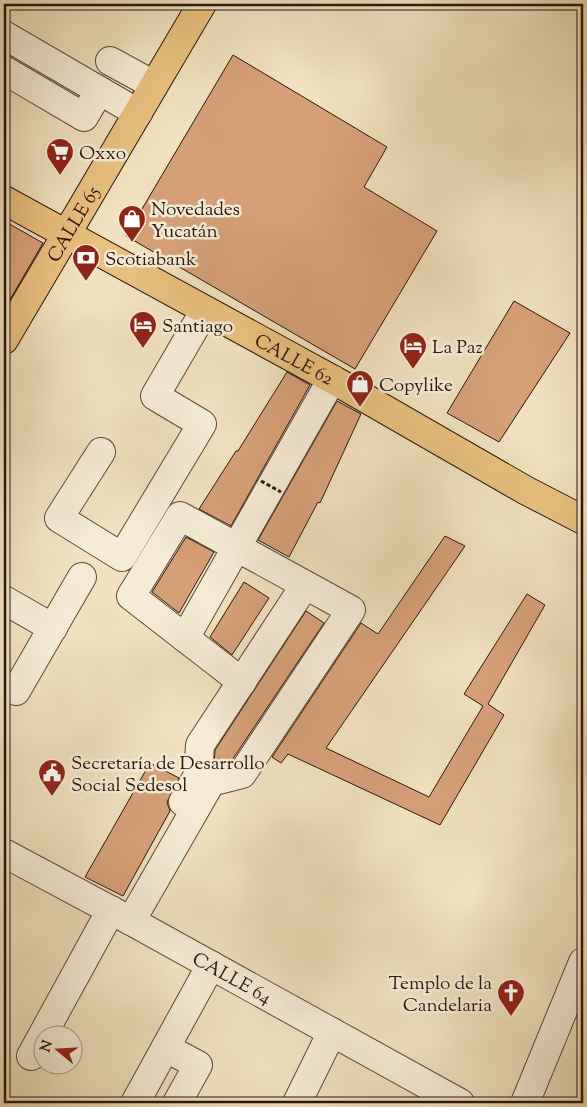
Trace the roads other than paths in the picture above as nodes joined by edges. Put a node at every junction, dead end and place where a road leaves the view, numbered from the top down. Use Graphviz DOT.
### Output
graph roads {
  1 [pos="202,4"];
  2 [pos="4,35"];
  3 [pos="110,61"];
  4 [pos="4,70"];
  5 [pos="154,85"];
  6 [pos="99,90"];
  7 [pos="138,113"];
  8 [pos="4,200"];
  9 [pos="66,234"];
  10 [pos="205,310"];
  11 [pos="4,340"];
  12 [pos="332,379"];
  13 [pos="101,452"];
  14 [pos="583,520"];
  15 [pos="237,547"];
  16 [pos="82,577"];
  17 [pos="305,585"];
  18 [pos="4,600"];
  19 [pos="53,628"];
  20 [pos="185,638"];
  21 [pos="242,682"];
  22 [pos="16,691"];
  23 [pos="205,778"];
  24 [pos="4,853"];
  25 [pos="120,915"];
  26 [pos="583,962"];
  27 [pos="211,965"];
  28 [pos="332,1032"];
  29 [pos="166,1048"];
  30 [pos="31,1056"];
  31 [pos="136,1103"];
  32 [pos="177,1103"];
  33 [pos="297,1103"];
  34 [pos="460,1103"];
  35 [pos="525,1103"];
  1 -- 5 [label="main road, CALLE 65"];
  2 -- 6 [label="street"];
  3 -- 5 [label="street"];
  4 -- 6 [label="street"];
  5 -- 7 [label="main road, CALLE 65"];
  6 -- 7 [label="street"];
  7 -- 9 [label="main road, CALLE 65"];
  8 -- 9 [label="main road, CALLE 62"];
  9 -- 10 [label="main road, CALLE 62"];
  9 -- 11 [label="main road, CALLE 65"];
  10 -- 12 [label="main road, CALLE 62"];
  10 -- 13 [label="street"];
  12 -- 14 [label="main road, CALLE 62"];
  12 -- 15 [label="street"];
  15 -- 17 [label="street"];
  15 -- 20 [label="street"];
  15 -- 20 [label="street"];
  16 -- 19 [label="street"];
  17 -- 21 [label="street"];
  17 -- 23 [label="street"];
  18 -- 19 [label="street"];
  19 -- 22 [label="street"];
  20 -- 21 [label="street"];
  21 -- 23 [label="street"];
  23 -- 25 [label="street"];
  24 -- 25 [label="street, CALLE 64"];
  25 -- 27 [label="street, CALLE 64"];
  25 -- 30 [label="street"];
  26 -- 35 [label="street"];
  27 -- 28 [label="street, CALLE 64"];
  27 -- 29 [label="street"];
  28 -- 33 [label="street"];
  28 -- 34 [label="street, CALLE 64"];
  29 -- 31 [label="street"];
  29 -- 32 [label="street"];
}
